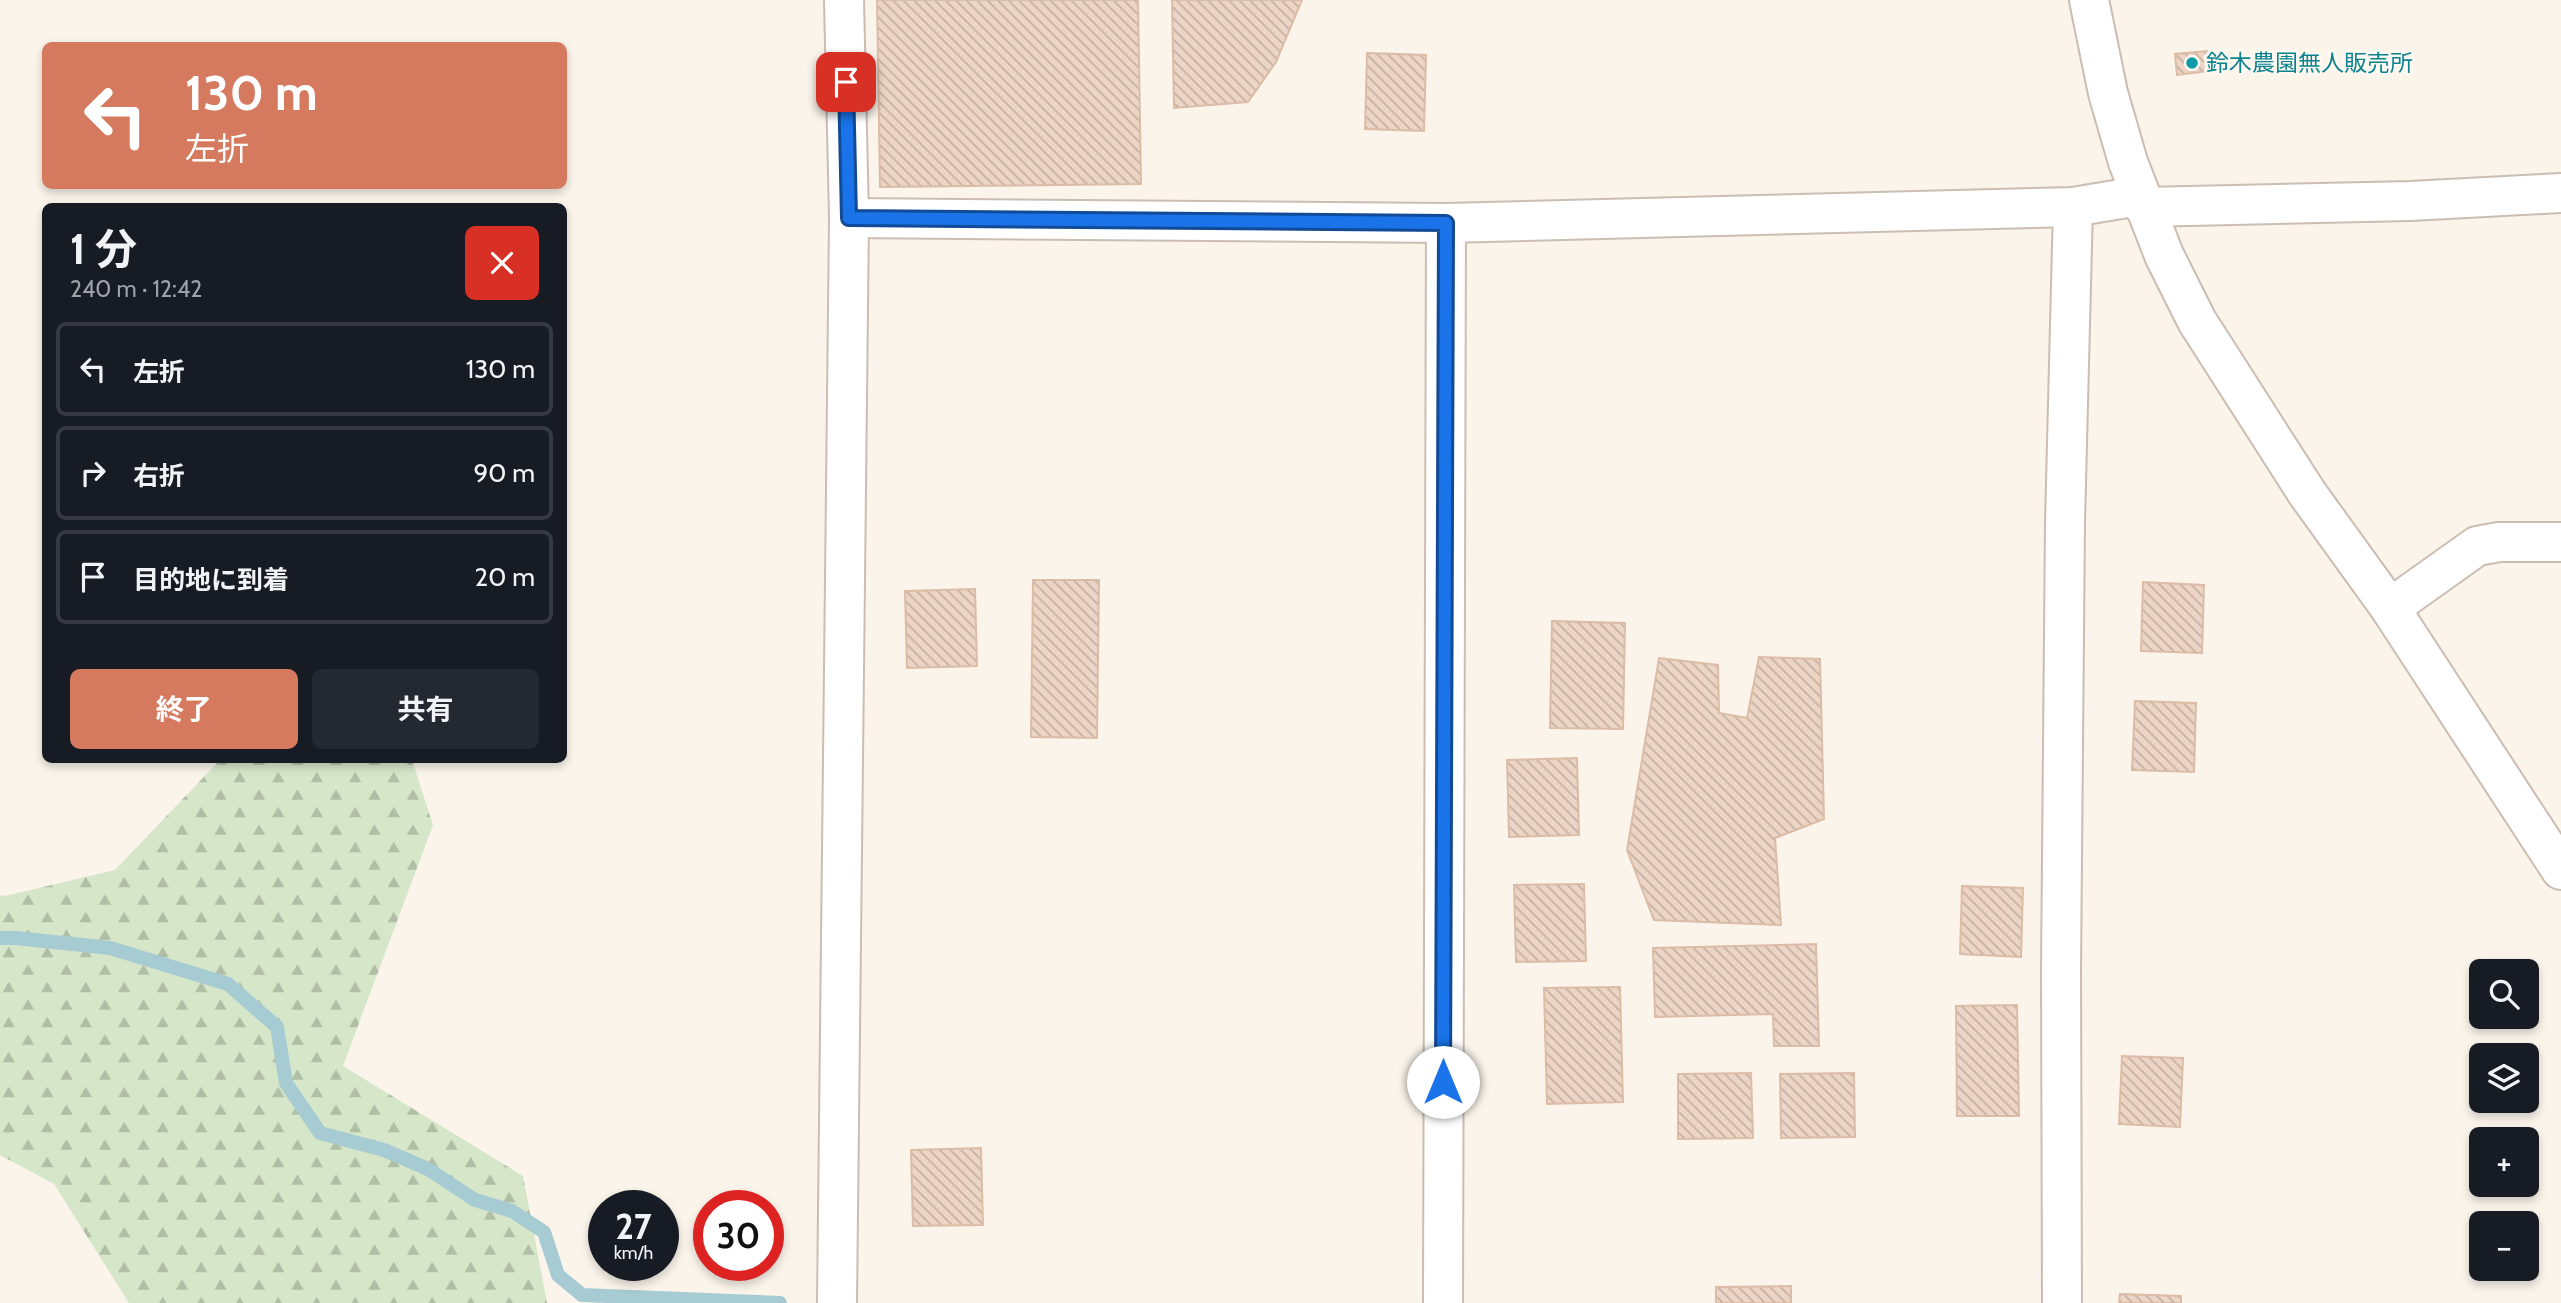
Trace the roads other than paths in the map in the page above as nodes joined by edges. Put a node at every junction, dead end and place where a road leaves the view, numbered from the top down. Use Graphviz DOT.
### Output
graph roads {
  1 [pos="844,0"];
  2 [pos="2090,0"];
  3 [pos="2561,193"];
  4 [pos="2142,202"];
  5 [pos="2073,206"];
  6 [pos="849,218"];
  7 [pos="1446,223"];
  8 [pos="2561,542"];
  9 [pos="2390,608"];
  10 [pos="2561,870"];
  11 [pos="836,1303"];
  12 [pos="1443,1303"];
  13 [pos="2062,1303"];
  1 -- 6 [label="street"];
  2 -- 4 [label="street"];
  3 -- 4 [label="street"];
  4 -- 5 [label="street"];
  4 -- 9 [label="street"];
  5 -- 7 [label="street"];
  5 -- 13 [label="street"];
  6 -- 7 [label="street"];
  6 -- 11 [label="street"];
  7 -- 12 [label="street"];
  8 -- 9 [label="street"];
  9 -- 10 [label="street"];
}
